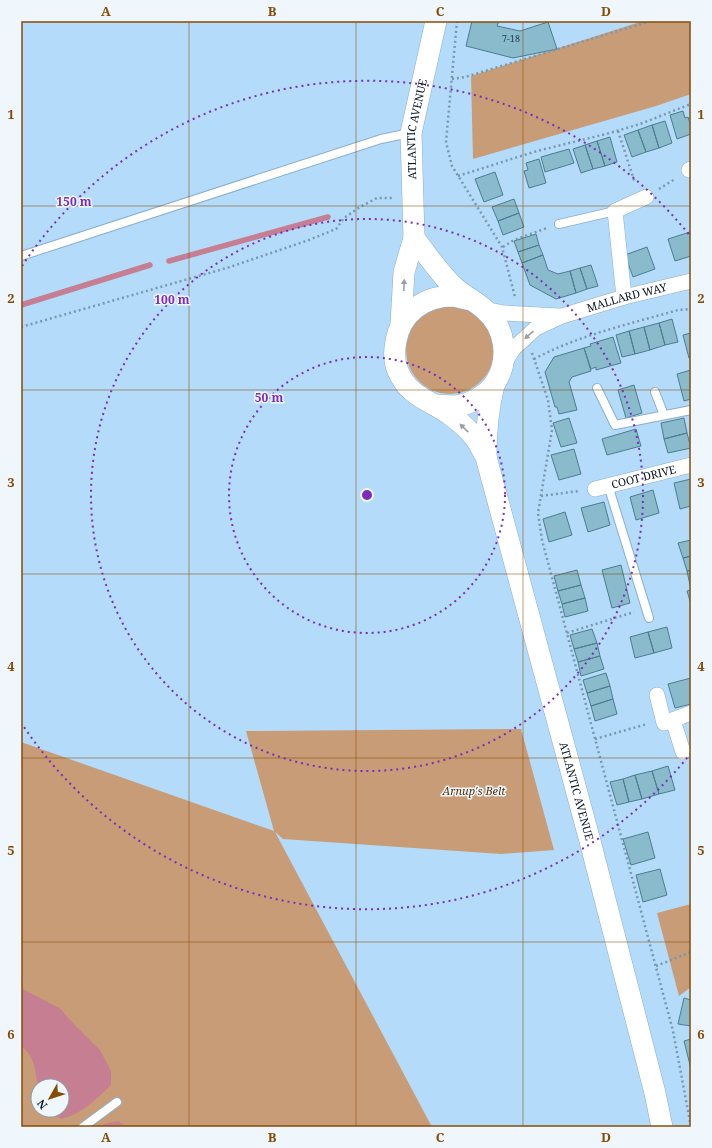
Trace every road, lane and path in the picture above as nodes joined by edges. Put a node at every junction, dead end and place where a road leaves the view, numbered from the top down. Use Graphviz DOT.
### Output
graph roads {
  1 [pos="436,21"];
  2 [pos="458,21"];
  3 [pos="651,21"];
  4 [pos="452,80"];
  5 [pos="691,104"];
  6 [pos="618,130"];
  7 [pos="411,133"];
  8 [pos="690,170"];
  9 [pos="458,176"];
  10 [pos="413,198"];
  11 [pos="643,198"];
  12 [pos="615,211"];
  13 [pos="559,224"];
  14 [pos="414,238"];
  15 [pos="502,247"];
  16 [pos="21,256"];
  17 [pos="691,281"];
  18 [pos="624,297"];
  19 [pos="515,298"];
  20 [pos="477,304"];
  21 [pos="691,309"];
  22 [pos="562,316"];
  23 [pos="401,324"];
  24 [pos="21,327"];
  25 [pos="529,347"];
  26 [pos="534,358"];
  27 [pos="498,375"];
  28 [pos="597,388"];
  29 [pos="655,392"];
  30 [pos="436,405"];
  31 [pos="691,410"];
  32 [pos="664,415"];
  33 [pos="486,457"];
  34 [pos="691,465"];
  35 [pos="602,487"];
  36 [pos="542,496"];
  37 [pos="646,609"];
  38 [pos="649,618"];
  39 [pos="567,632"];
  40 [pos="657,695"];
  41 [pos="691,713"];
  42 [pos="668,719"];
  43 [pos="595,739"];
  44 [pos="683,752"];
  45 [pos="691,952"];
  46 [pos="656,966"];
  47 [pos="118,1102"];
  48 [pos="83,1127"];
  49 [pos="662,1127"];
  50 [pos="691,1127"];
  1 -- 7 [label="street, ATLANTIC AVENUE"];
  2 -- 4 [label="path"];
  3 -- 4 [label="path"];
  4 -- 9 [label="path"];
  5 -- 6 [label="path"];
  6 -- 9 [label="path"];
  6 -- 11 [label="path"];
  7 -- 10 [label="street, ATLANTIC AVENUE"];
  7 -- 16 [label="lane"];
  8 -- 11 [label="path"];
  9 -- 15 [label="path"];
  10 -- 14 [label="street, ATLANTIC AVENUE"];
  10 -- 24 [label="path"];
  11 -- 12 [label="street"];
  12 -- 13 [label="lane"];
  12 -- 18 [label="street"];
  13 -- 15 [label="path"];
  14 -- 20 [label="street, ATLANTIC AVENUE"];
  23 -- 14 [label="street, ATLANTIC AVENUE, one-way"];
  15 -- 19 [label="path"];
  17 -- 18 [label="street, MALLARD WAY"];
  18 -- 22 [label="street, MALLARD WAY"];
  20 -- 22 [label="street"];
  20 -- 23 [label="street, ATLANTIC AVENUE"];
  20 -- 27 [label="street, ATLANTIC AVENUE"];
  21 -- 26 [label="path"];
  22 -- 27 [label="street, one-way"];
  23 -- 30 [label="street, ATLANTIC AVENUE"];
  25 -- 26 [label="path"];
  26 -- 36 [label="path"];
  27 -- 30 [label="street, ATLANTIC AVENUE"];
  27 -- 33 [label="street, ATLANTIC AVENUE"];
  28 -- 32 [label="lane"];
  29 -- 32 [label="lane"];
  33 -- 30 [label="street, ATLANTIC AVENUE, one-way"];
  31 -- 32 [label="lane"];
  33 -- 49 [label="street, ATLANTIC AVENUE"];
  34 -- 35 [label="street, COOT DRIVE"];
  35 -- 36 [label="path"];
  35 -- 37 [label="lane"];
  36 -- 39 [label="path"];
  37 -- 38 [label="lane"];
  37 -- 39 [label="path"];
  39 -- 43 [label="path"];
  40 -- 42 [label="street"];
  41 -- 42 [label="street"];
  42 -- 43 [label="path"];
  42 -- 44 [label="street"];
  43 -- 46 [label="path"];
  45 -- 46 [label="path"];
  46 -- 50 [label="path"];
  47 -- 48 [label="lane"];
}
